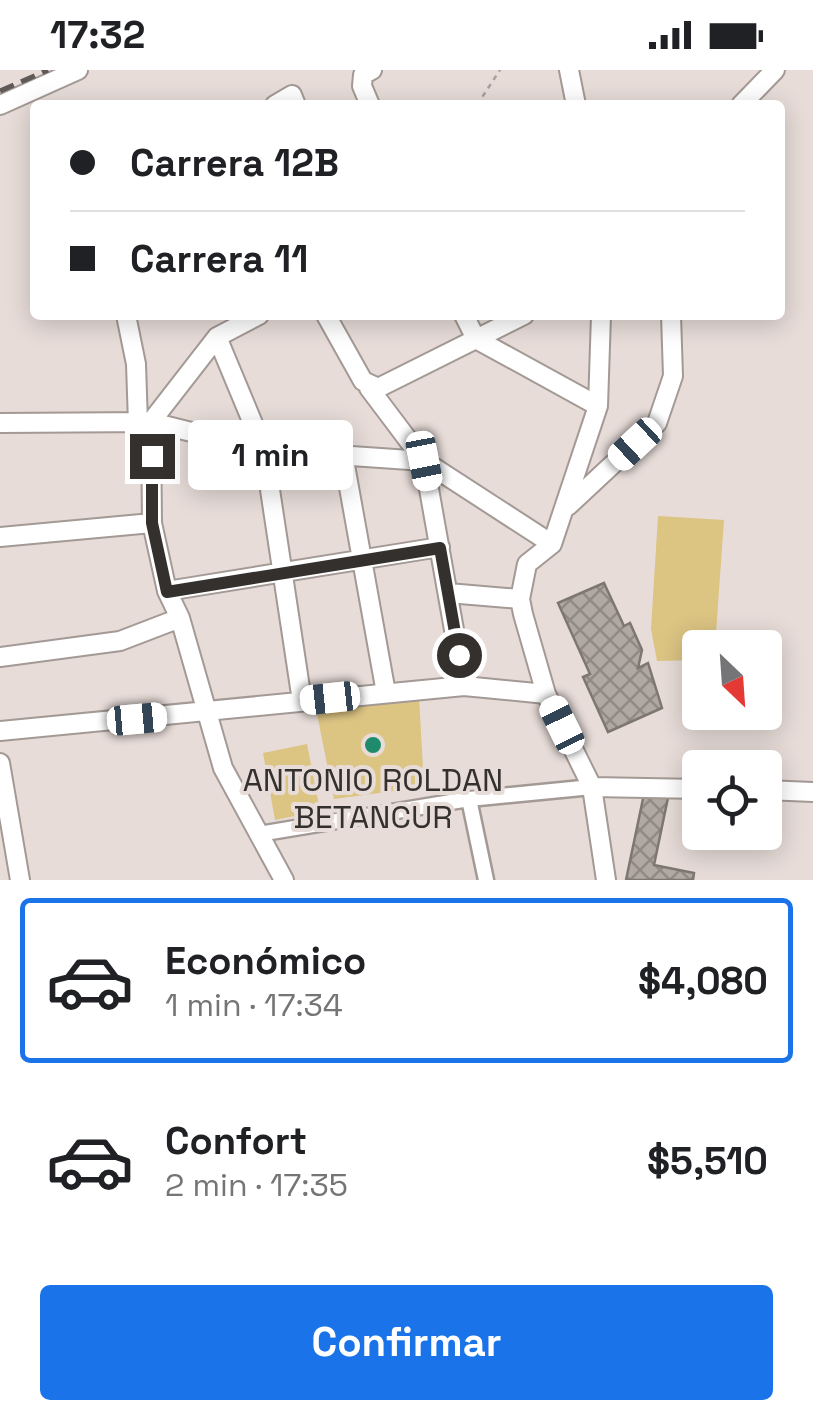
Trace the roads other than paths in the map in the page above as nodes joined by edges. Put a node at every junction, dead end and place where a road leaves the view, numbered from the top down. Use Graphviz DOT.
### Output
graph roads {
  1 [pos="78,70"];
  2 [pos="569,70"];
  3 [pos="776,70"];
  4 [pos="367,73"];
  5 [pos="368,100"];
  6 [pos="575,100"];
  7 [pos="746,100"];
  8 [pos="0,105"];
  9 [pos="127,320"];
  10 [pos="247,320"];
  11 [pos="329,320"];
  12 [pos="466,320"];
  13 [pos="514,320"];
  14 [pos="601,320"];
  15 [pos="671,320"];
  16 [pos="217,337"];
  17 [pos="476,339"];
  18 [pos="374,388"];
  19 [pos="598,406"];
  20 [pos="145,422"];
  21 [pos="0,423"];
  22 [pos="264,450"];
  23 [pos="343,454"];
  24 [pos="424,461"];
  25 [pos="568,507"];
  26 [pos="152,523"];
  27 [pos="0,537"];
  28 [pos="552,544"];
  29 [pos="440,548"];
  30 [pos="364,560"];
  31 [pos="279,571"];
  32 [pos="167,592"];
  33 [pos="448,593"];
  34 [pos="520,600"];
  35 [pos="180,618"];
  36 [pos="0,658"];
  37 [pos="464,686"];
  38 [pos="386,693"];
  39 [pos="546,694"];
  40 [pos="302,701"];
  41 [pos="205,713"];
  42 [pos="0,731"];
  43 [pos="0,763"];
  44 [pos="592,788"];
  45 [pos="682,789"];
  46 [pos="782,791"];
  47 [pos="813,792"];
  48 [pos="468,799"];
  49 [pos="258,834"];
  50 [pos="8,857"];
  51 [pos="20,880"];
  52 [pos="284,880"];
  53 [pos="486,880"];
  54 [pos="606,880"];
  1 -- 8 [label="street"];
  2 -- 6 [label="street"];
  3 -- 7 [label="street"];
  4 -- 5 [label="street"];
  9 -- 20 [label="street"];
  10 -- 16 [label="street"];
  11 -- 18 [label="street"];
  12 -- 17 [label="street"];
  13 -- 17 [label="street"];
  14 -- 19 [label="street"];
  15 -- 25 [label="street"];
  16 -- 20 [label="street"];
  16 -- 22 [label="street"];
  17 -- 18 [label="street"];
  17 -- 19 [label="street"];
  18 -- 24 [label="street"];
  19 -- 25 [label="street"];
  20 -- 21 [label="street"];
  20 -- 22 [label="street"];
  20 -- 26 [label="street"];
  22 -- 23 [label="street"];
  22 -- 31 [label="street"];
  23 -- 24 [label="street"];
  23 -- 30 [label="street"];
  24 -- 28 [label="street"];
  24 -- 29 [label="street"];
  25 -- 28 [label="street"];
  26 -- 27 [label="street"];
  26 -- 32 [label="street"];
  28 -- 34 [label="street"];
  29 -- 30 [label="street"];
  29 -- 33 [label="street"];
  30 -- 31 [label="street"];
  30 -- 38 [label="street"];
  31 -- 32 [label="street"];
  31 -- 40 [label="street"];
  32 -- 35 [label="street"];
  33 -- 34 [label="street"];
  33 -- 37 [label="street"];
  34 -- 39 [label="street"];
  35 -- 36 [label="street"];
  35 -- 41 [label="street"];
  37 -- 38 [label="street"];
  37 -- 39 [label="street"];
  38 -- 40 [label="street"];
  39 -- 44 [label="street"];
  40 -- 41 [label="street"];
  41 -- 42 [label="street"];
  41 -- 49 [label="street"];
  43 -- 50 [label="street"];
  44 -- 45 [label="street"];
  44 -- 48 [label="street"];
  44 -- 54 [label="street"];
  46 -- 47 [label="street"];
  48 -- 49 [label="street"];
  48 -- 53 [label="street"];
  49 -- 52 [label="street"];
  50 -- 51 [label="street"];
}
